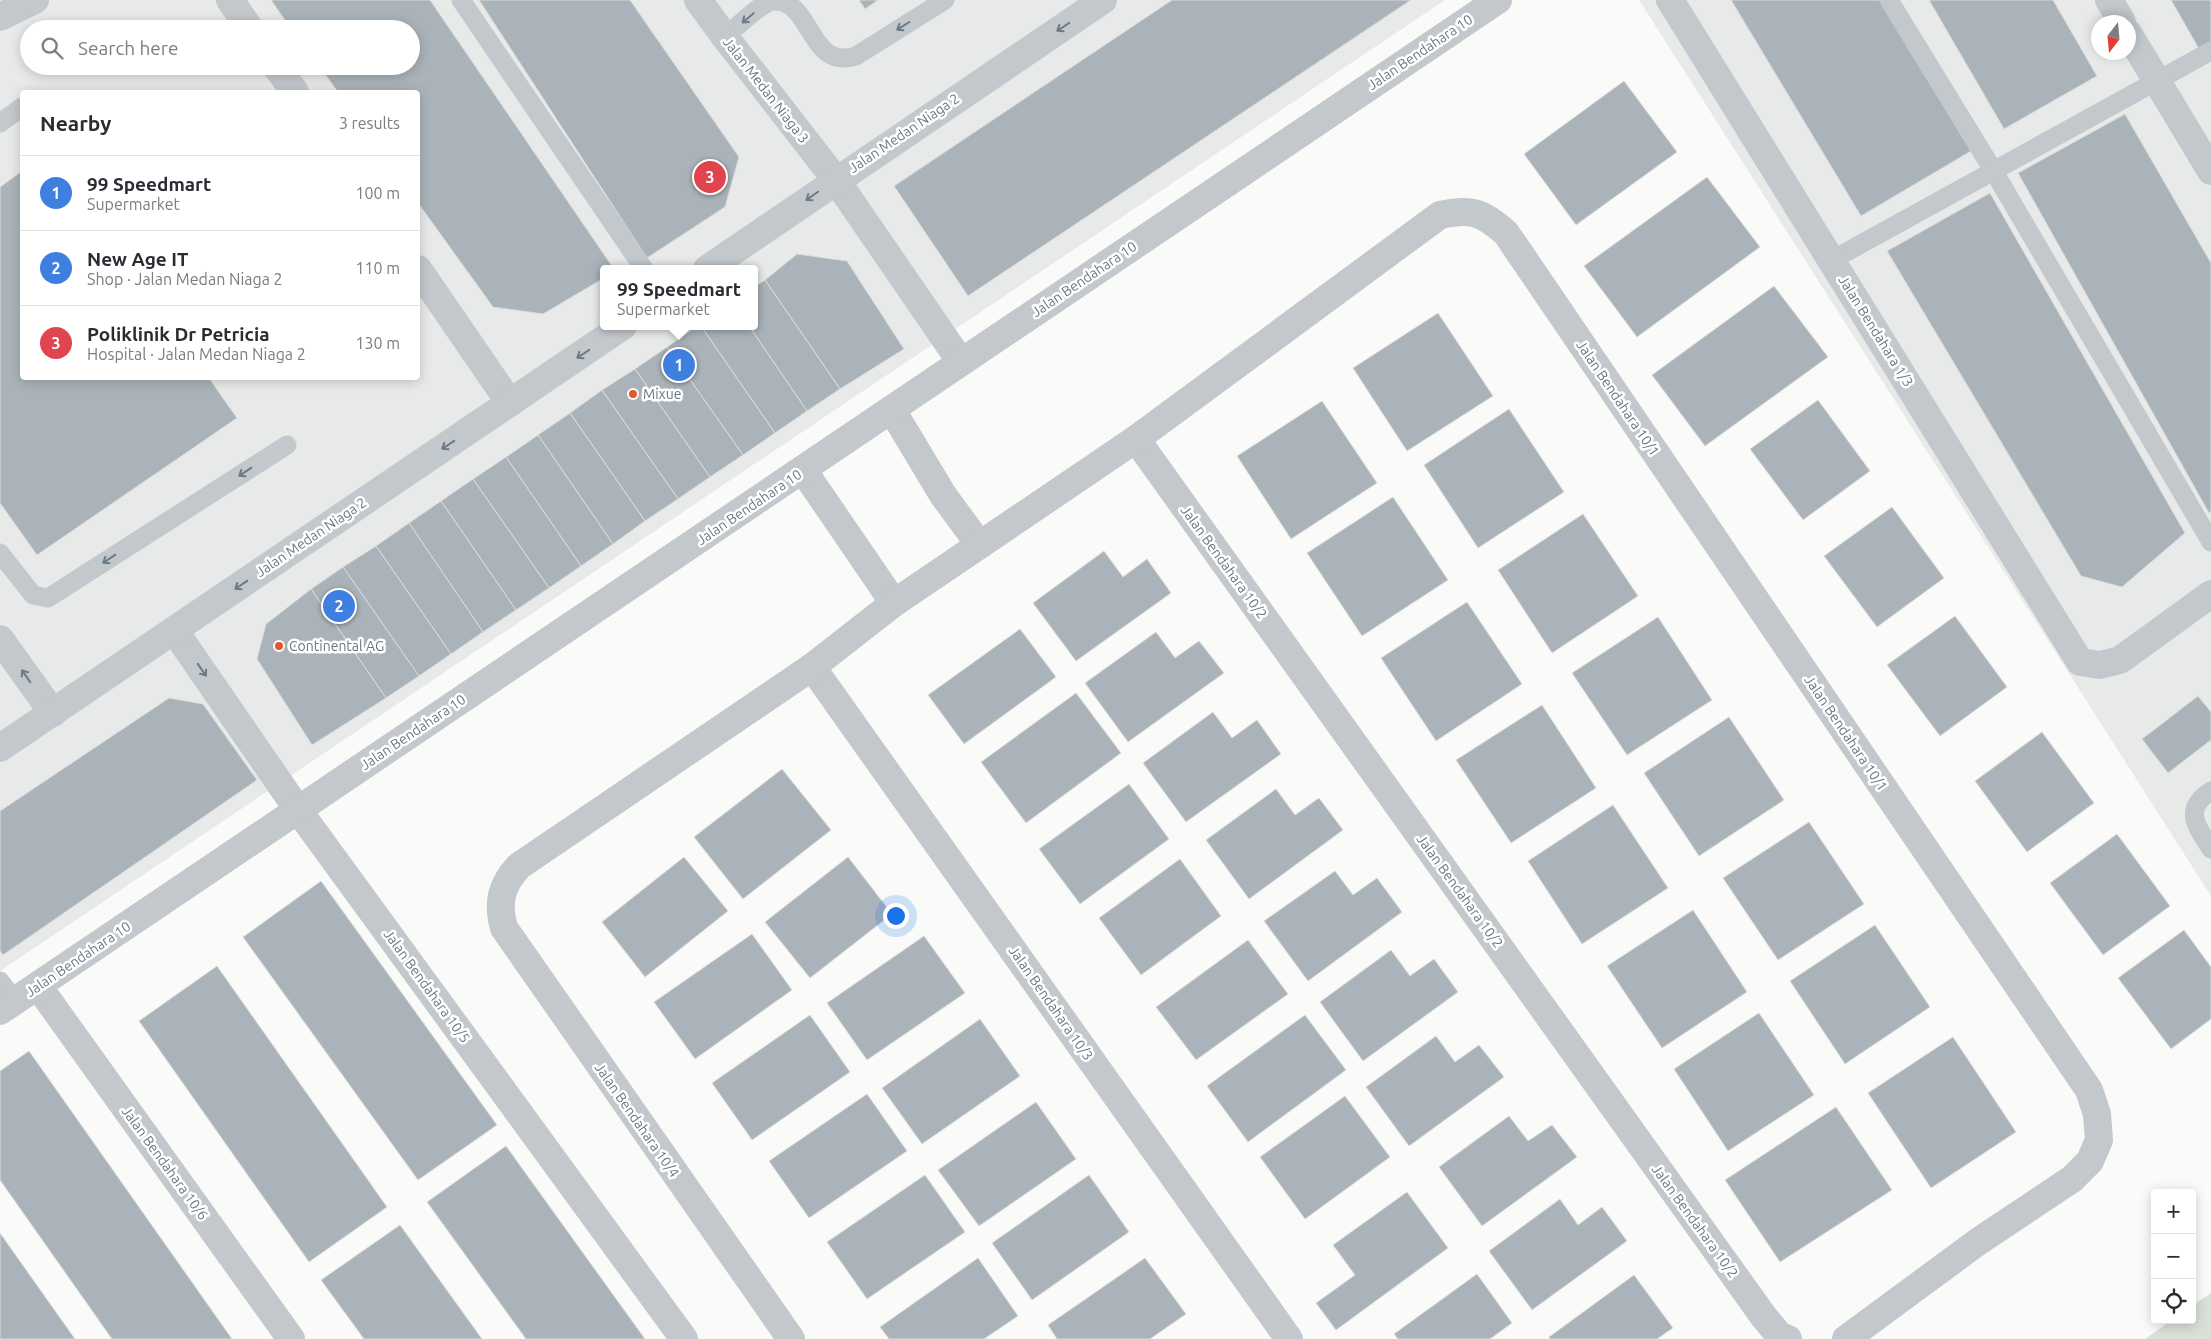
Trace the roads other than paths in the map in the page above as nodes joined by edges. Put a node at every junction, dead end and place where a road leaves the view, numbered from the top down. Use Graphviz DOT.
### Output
graph roads {
  1 [pos="35,0"];
  2 [pos="230,0"];
  3 [pos="461,0"];
  4 [pos="698,0"];
  5 [pos="945,0"];
  6 [pos="1103,0"];
  7 [pos="1498,0"];
  8 [pos="1670,0"];
  9 [pos="1889,0"];
  10 [pos="2109,0"];
  11 [pos="2118,15"];
  12 [pos="0,18"];
  13 [pos="244,20"];
  14 [pos="725,37"];
  15 [pos="2136,47"];
  16 [pos="2211,51"];
  17 [pos="282,75"];
  18 [pos="2156,80"];
  19 [pos="293,90"];
  20 [pos="20,108"];
  21 [pos="0,123"];
  22 [pos="1993,170"];
  23 [pos="2211,171"];
  24 [pos="836,180"];
  25 [pos="1832,260"];
  26 [pos="641,265"];
  27 [pos="713,265"];
  28 [pos="420,272"];
  29 [pos="617,330"];
  30 [pos="961,362"];
  31 [pos="510,403"];
  32 [pos="892,410"];
  33 [pos="1136,438"];
  34 [pos="286,445"];
  35 [pos="803,470"];
  36 [pos="2211,542"];
  37 [pos="979,544"];
  38 [pos="0,553"];
  39 [pos="2211,594"];
  40 [pos="894,603"];
  41 [pos="174,630"];
  42 [pos="0,639"];
  43 [pos="812,667"];
  44 [pos="53,713"];
  45 [pos="0,748"];
  46 [pos="2211,791"];
  47 [pos="298,810"];
  48 [pos="2211,849"];
  49 [pos="38,986"];
  50 [pos="5,998"];
  51 [pos="292,1339"];
  52 [pos="684,1339"];
  53 [pos="791,1339"];
  54 [pos="1289,1339"];
  55 [pos="1788,1339"];
  56 [pos="1846,1339"];
  1 -- 12 [label="street"];
  2 -- 13 [label="street"];
  3 -- 26 [label="lane"];
  4 -- 14 [label="street, Jalan Medan Niaga 3"];
  5 -- 14 [label="lane, one-way"];
  6 -- 24 [label="street, Jalan Medan Niaga 2, one-way"];
  7 -- 30 [label="street, Jalan Bendahara 10"];
  8 -- 25 [label="street, Jalan Bendahara 1/3"];
  9 -- 22 [label="lane"];
  10 -- 11 [label="street"];
  14 -- 24 [label="street, Jalan Medan Niaga 3"];
  15 -- 18 [label="street"];
  16 -- 18 [label="lane"];
  17 -- 19 [label="street"];
  18 -- 22 [label="lane"];
  18 -- 23 [label="street"];
  20 -- 21 [label="lane"];
  22 -- 25 [label="lane"];
  22 -- 36 [label="lane"];
  24 -- 27 [label="street, Jalan Medan Niaga 2, one-way"];
  24 -- 30 [label="street, Jalan Medan Niaga 3"];
  25 -- 39 [label="street, Jalan Bendahara 1/3"];
  28 -- 31 [label="street"];
  29 -- 31 [label="street, Jalan Medan Niaga 2, one-way"];
  30 -- 32 [label="street, Jalan Bendahara 10"];
  31 -- 41 [label="street, Jalan Medan Niaga 2, one-way"];
  32 -- 35 [label="street, Jalan Bendahara 10"];
  32 -- 37 [label="street"];
  33 -- 37 [label="street"];
  33 -- 55 [label="street, Jalan Bendahara 10/2"];
  33 -- 56 [label="street, Jalan Bendahara 10/1"];
  34 -- 38 [label="lane, one-way"];
  35 -- 40 [label="street"];
  35 -- 47 [label="street, Jalan Bendahara 10"];
  37 -- 40 [label="street"];
  40 -- 43 [label="street"];
  41 -- 44 [label="street, Jalan Medan Niaga 2"];
  41 -- 47 [label="street, Jalan Bendahara 10/5, one-way"];
  44 -- 42 [label="street, one-way"];
  43 -- 53 [label="street, Jalan Bendahara 10/4"];
  43 -- 54 [label="street, Jalan Bendahara 10/3"];
  44 -- 45 [label="street, Jalan Medan Niaga 2"];
  46 -- 48 [label="lane"];
  47 -- 49 [label="street, Jalan Bendahara 10"];
  47 -- 52 [label="street, Jalan Bendahara 10/5"];
  49 -- 50 [label="street, Jalan Bendahara 10"];
  49 -- 51 [label="street, Jalan Bendahara 10/6"];
}
